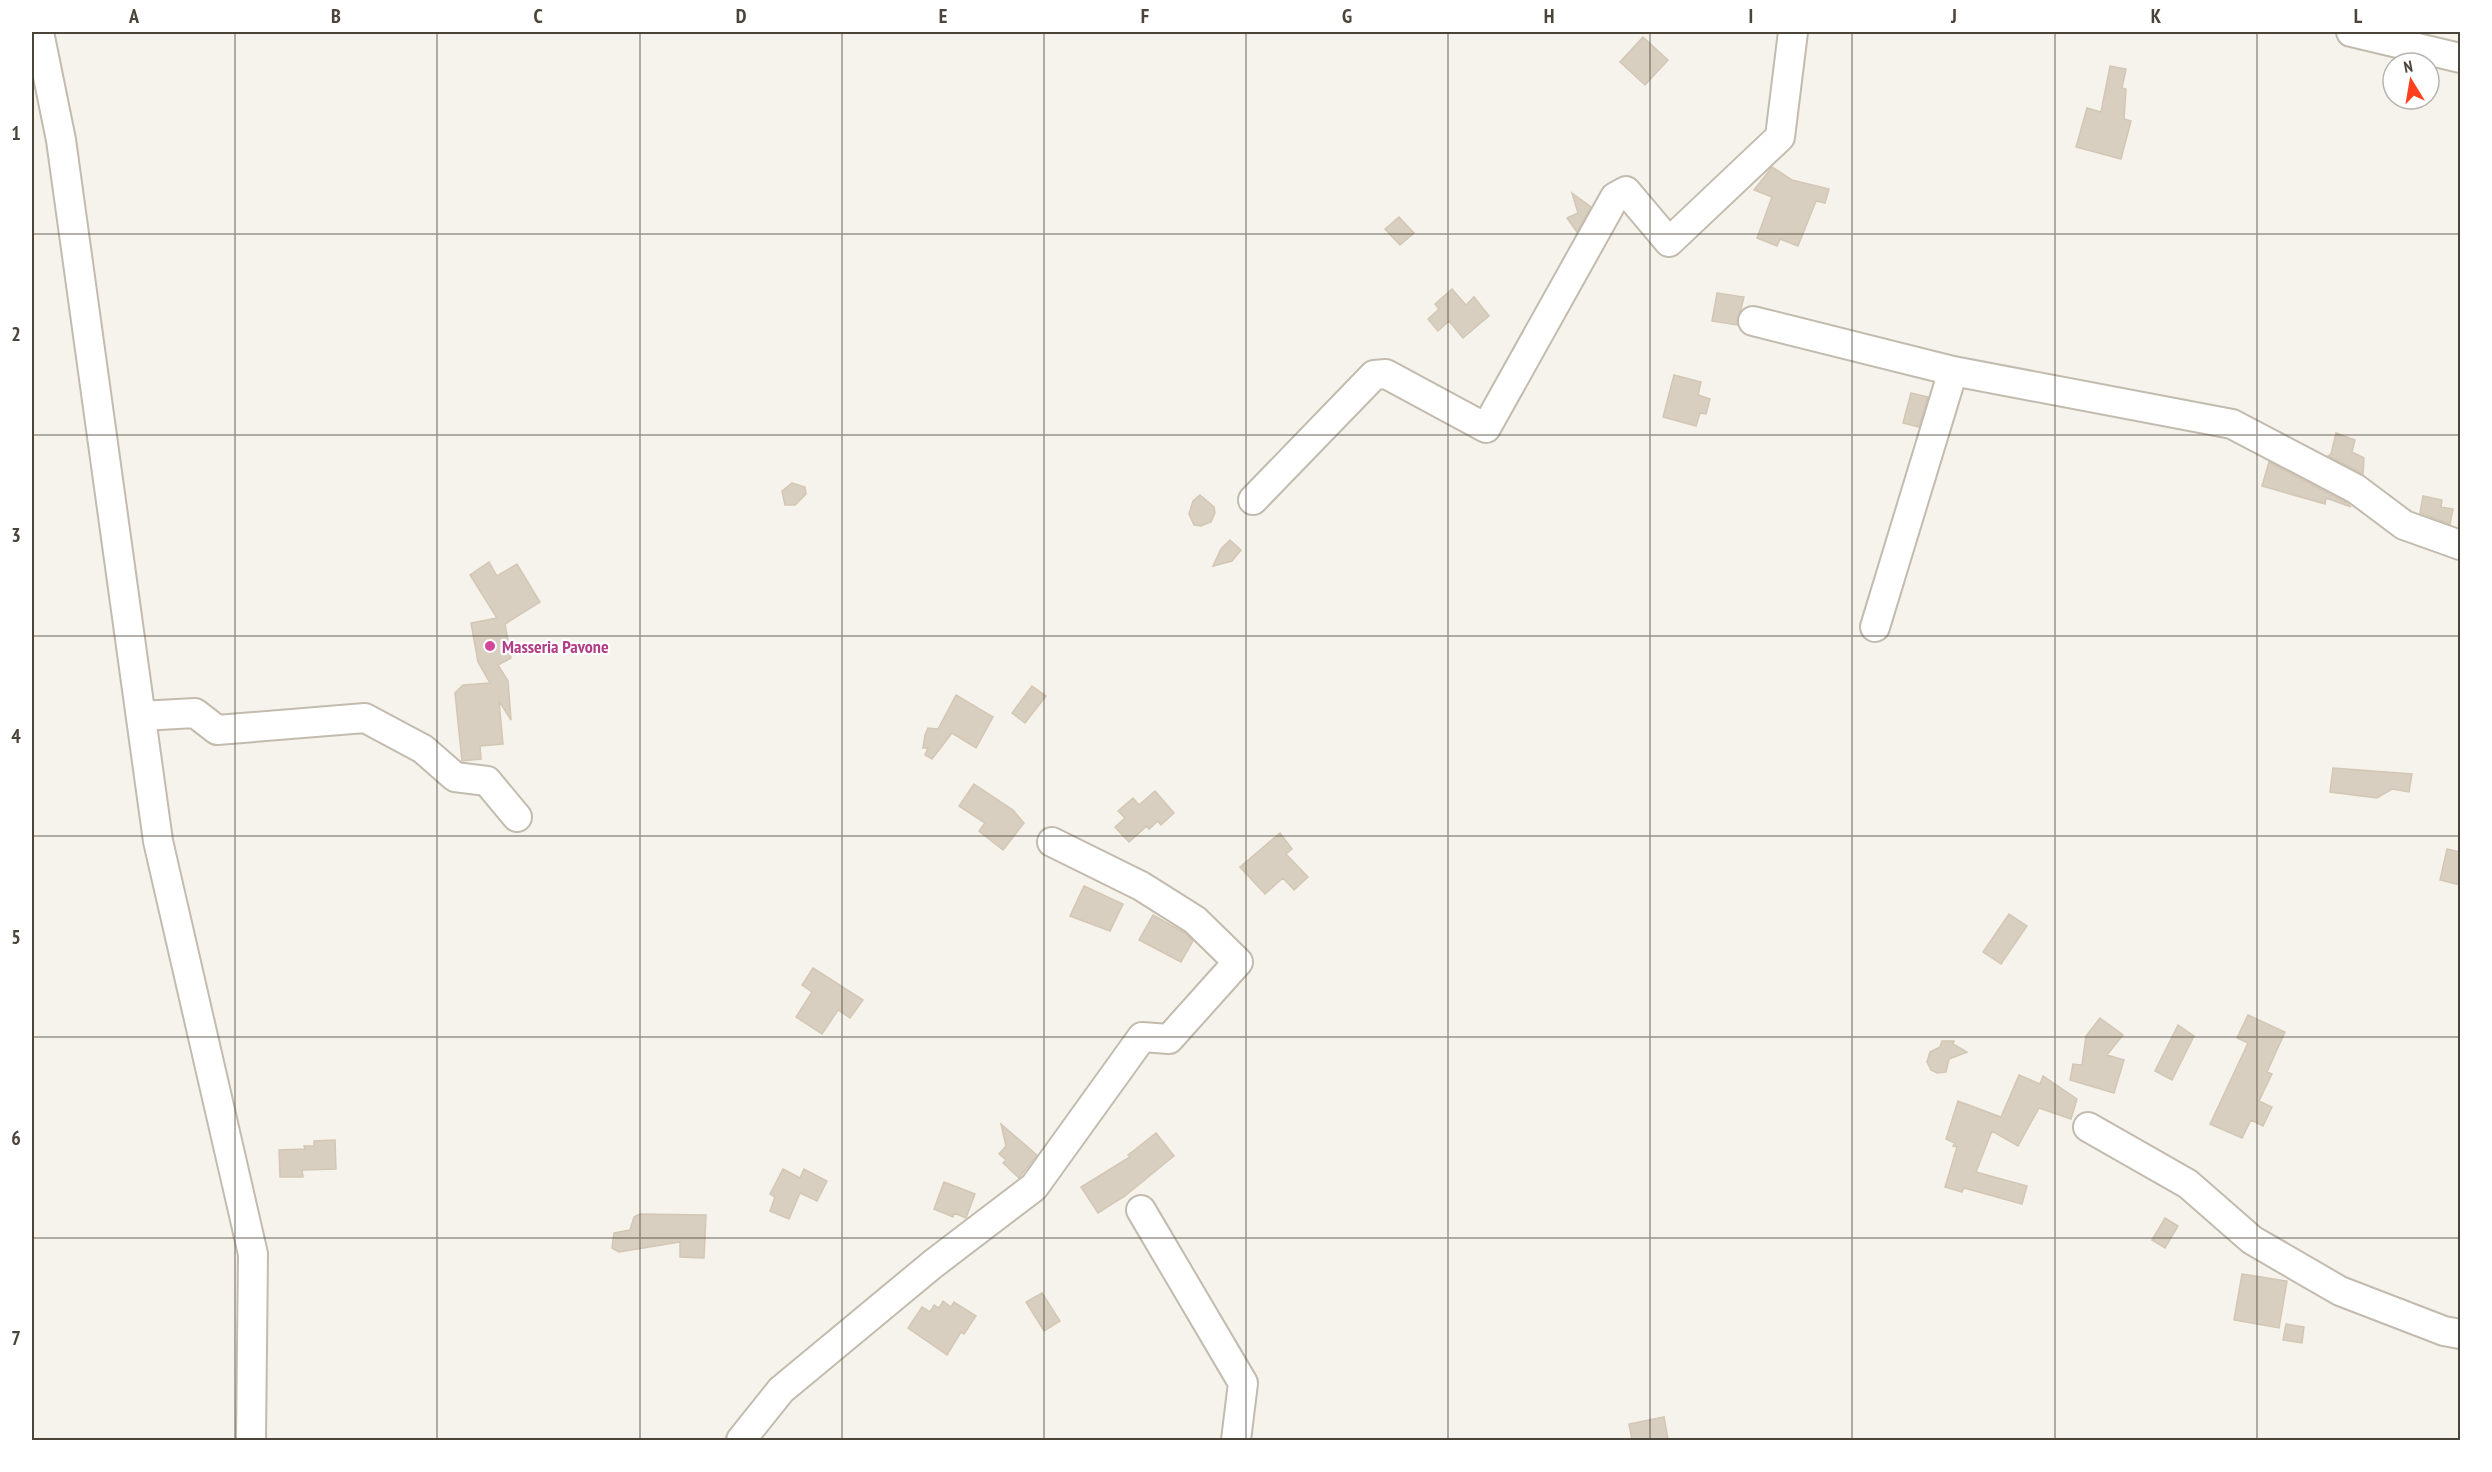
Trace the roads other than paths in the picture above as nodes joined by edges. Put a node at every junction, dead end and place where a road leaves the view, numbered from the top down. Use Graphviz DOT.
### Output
graph roads {
  1 [pos="39,32"];
  2 [pos="1793,32"];
  3 [pos="2351,32"];
  4 [pos="2460,58"];
  5 [pos="1753,321"];
  6 [pos="1953,371"];
  7 [pos="1253,501"];
  8 [pos="2460,545"];
  9 [pos="1875,627"];
  10 [pos="141,716"];
  11 [pos="517,817"];
  12 [pos="1052,842"];
  13 [pos="2088,1127"];
  14 [pos="1141,1210"];
  15 [pos="2460,1335"];
  16 [pos="251,1440"];
  17 [pos="741,1440"];
  18 [pos="1236,1440"];
  1 -- 10 [label="street"];
  2 -- 7 [label="street"];
  3 -- 4 [label="street"];
  5 -- 6 [label="street"];
  6 -- 8 [label="street"];
  6 -- 9 [label="street"];
  10 -- 11 [label="street"];
  10 -- 16 [label="street"];
  12 -- 17 [label="street"];
  13 -- 15 [label="street"];
  14 -- 18 [label="street"];
}
